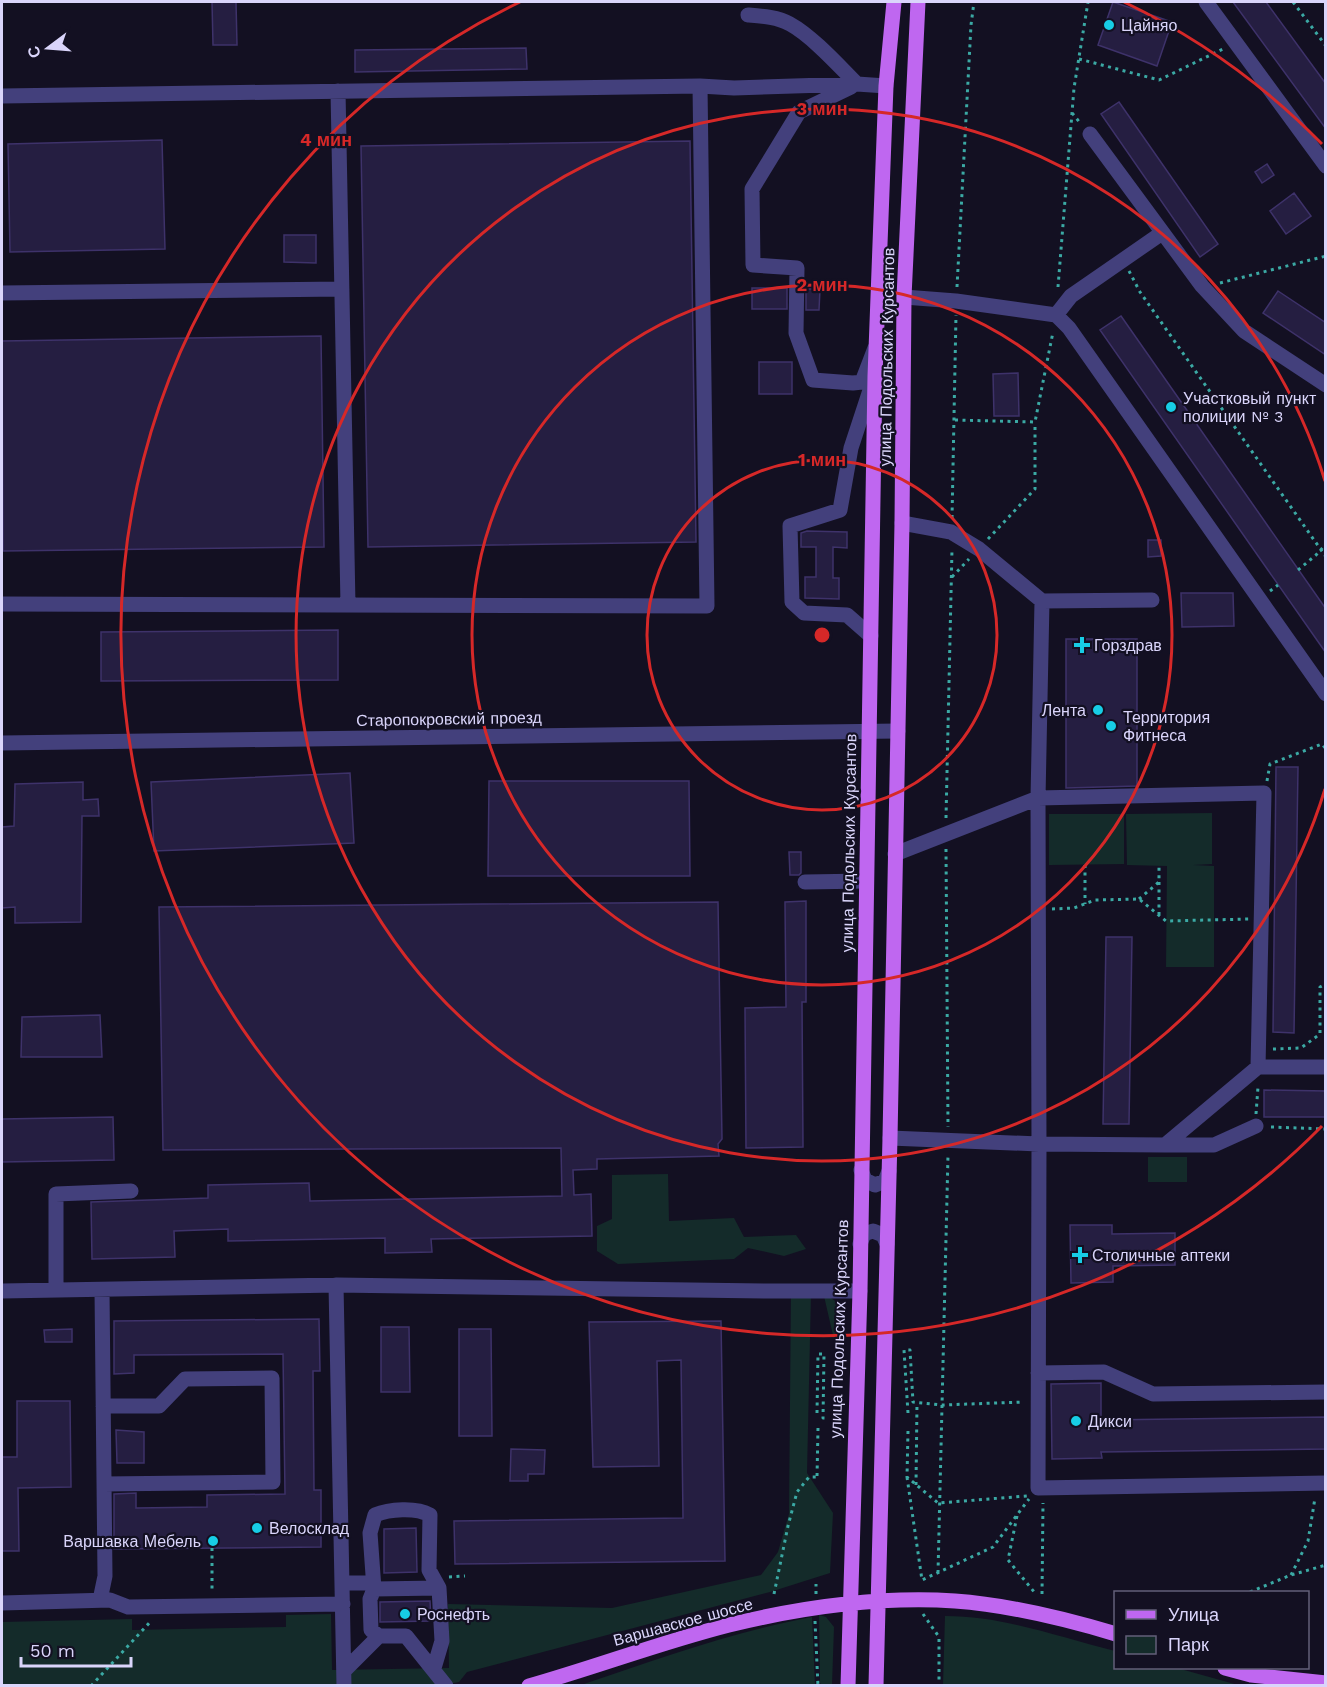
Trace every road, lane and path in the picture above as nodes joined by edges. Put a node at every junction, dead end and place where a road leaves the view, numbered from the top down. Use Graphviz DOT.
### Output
graph roads {
  1 [pos="918,2"];
  2 [pos="974,2"];
  3 [pos="1088,2"];
  4 [pos="1206,2"];
  5 [pos="1293,2"];
  6 [pos="891,4"];
  7 [pos="748,15"];
  8 [pos="1324,41"];
  9 [pos="1236,43"];
  10 [pos="1326,46"];
  11 [pos="1079,59"];
  12 [pos="857,84"];
  13 [pos="700,86"];
  14 [pos="886,86"];
  15 [pos="338,91"];
  16 [pos="2,96"];
  17 [pos="1090,134"];
  18 [pos="1326,166"];
  19 [pos="1162,233"];
  20 [pos="1326,256"];
  21 [pos="1124,261"];
  22 [pos="1202,286"];
  23 [pos="342,289"];
  24 [pos="1058,291"];
  25 [pos="2,293"];
  26 [pos="904,297"];
  27 [pos="956,301"];
  28 [pos="1056,315"];
  29 [pos="876,343"];
  30 [pos="875,376"];
  31 [pos="1326,385"];
  32 [pos="955,420"];
  33 [pos="1035,422"];
  34 [pos="902,523"];
  35 [pos="951,532"];
  36 [pos="1326,544"];
  37 [pos="979,549"];
  38 [pos="1321,550"];
  39 [pos="1326,556"];
  40 [pos="1298,570"];
  41 [pos="952,577"];
  42 [pos="1152,600"];
  43 [pos="1042,601"];
  44 [pos="2,604"];
  45 [pos="348,605"];
  46 [pos="871,636"];
  47 [pos="1326,694"];
  48 [pos="869,731"];
  49 [pos="898,731"];
  50 [pos="1324,742"];
  51 [pos="2,743"];
  52 [pos="1326,749"];
  53 [pos="1264,793"];
  54 [pos="1038,798"];
  55 [pos="946,834"];
  56 [pos="895,854"];
  57 [pos="1085,865"];
  58 [pos="1159,866"];
  59 [pos="866,881"];
  60 [pos="805,882"];
  61 [pos="1160,882"];
  62 [pos="1139,899"];
  63 [pos="1085,904"];
  64 [pos="1038,909"];
  65 [pos="1159,915"];
  66 [pos="1263,919"];
  67 [pos="1326,984"];
  68 [pos="1259,1049"];
  69 [pos="1258,1067"];
  70 [pos="1326,1067"];
  71 [pos="1256,1126"];
  72 [pos="1326,1129"];
  73 [pos="890,1138"];
  74 [pos="948,1140"];
  75 [pos="1039,1144"];
  76 [pos="1165,1145"];
  77 [pos="861,1170"];
  78 [pos="889,1171"];
  79 [pos="131,1191"];
  80 [pos="860,1244"];
  81 [pos="887,1244"];
  82 [pos="336,1285"];
  83 [pos="56,1290"];
  84 [pos="102,1290"];
  85 [pos="860,1290"];
  86 [pos="2,1291"];
  87 [pos="1038,1373"];
  88 [pos="1326,1392"];
  89 [pos="1038,1401"];
  90 [pos="917,1402"];
  91 [pos="942,1404"];
  92 [pos="103,1406"];
  93 [pos="817,1413"];
  94 [pos="908,1413"];
  95 [pos="827,1418"];
  96 [pos="818,1428"];
  97 [pos="908,1431"];
  98 [pos="907,1477"];
  99 [pos="1321,1483"];
  100 [pos="104,1484"];
  101 [pos="916,1485"];
  102 [pos="938,1503"];
  103 [pos="1042,1506"];
  104 [pos="1018,1514"];
  105 [pos="212,1548"];
  106 [pos="1326,1565"];
  107 [pos="938,1573"];
  108 [pos="1291,1575"];
  109 [pos="452,1576"];
  110 [pos="465,1576"];
  111 [pos="342,1583"];
  112 [pos="816,1584"];
  113 [pos="374,1586"];
  114 [pos="439,1588"];
  115 [pos="1255,1591"];
  116 [pos="1035,1593"];
  117 [pos="774,1594"];
  118 [pos="1042,1594"];
  119 [pos="100,1600"];
  120 [pos="877,1601"];
  121 [pos="2,1603"];
  122 [pos="850,1603"];
  123 [pos="343,1604"];
  124 [pos="164,1606"];
  125 [pos="212,1606"];
  126 [pos="815,1608"];
  127 [pos="922,1613"];
  128 [pos="1114,1633"];
  129 [pos="379,1636"];
  130 [pos="434,1668"];
  131 [pos="1228,1669"];
  132 [pos="1251,1676"];
  133 [pos="344,1678"];
  134 [pos="1326,1683"];
  135 [pos="91,1686"];
  136 [pos="446,1686"];
  137 [pos="529,1686"];
  138 [pos="818,1686"];
  139 [pos="848,1686"];
  140 [pos="876,1686"];
  141 [pos="939,1686"];
  142 [pos="1282,1686"];
  1 -- 26 [label="main road, улица Подольских Курсантов"];
  2 -- 27 [label="path"];
  3 -- 11 [label="path"];
  4 -- 9 [label="street"];
  5 -- 8 [label="path"];
  6 -- 14 [label="main road, улица Подольских Курсантов"];
  7 -- 12 [label="street"];
  8 -- 10 [label="path"];
  9 -- 11 [label="path"];
  9 -- 18 [label="street"];
  11 -- 24 [label="path"];
  12 -- 13 [label="street"];
  12 -- 14 [label="street"];
  12 -- 29 [label="street"];
  13 -- 15 [label="street"];
  13 -- 45 [label="street"];
  14 -- 29 [label="main road, улица Подольских Курсантов"];
  15 -- 16 [label="street"];
  15 -- 23 [label="street"];
  17 -- 19 [label="street"];
  19 -- 21 [label="street"];
  19 -- 22 [label="street"];
  20 -- 22 [label="path"];
  21 -- 28 [label="street"];
  21 -- 38 [label="path"];
  22 -- 31 [label="street"];
  23 -- 25 [label="street"];
  23 -- 45 [label="street"];
  26 -- 27 [label="street"];
  26 -- 34 [label="main road, улица Подольских Курсантов"];
  27 -- 28 [label="street"];
  27 -- 32 [label="path"];
  28 -- 33 [label="path"];
  28 -- 47 [label="street"];
  29 -- 30 [label="main road, улица Подольских Курсантов"];
  30 -- 46 [label="main road, улица Подольских Курсантов"];
  30 -- 46 [label="street"];
  32 -- 33 [label="path"];
  32 -- 35 [label="path"];
  33 -- 37 [label="path"];
  34 -- 35 [label="street"];
  34 -- 49 [label="main road, улица Подольских Курсантов"];
  35 -- 37 [label="street"];
  35 -- 41 [label="path"];
  36 -- 38 [label="path"];
  37 -- 41 [label="path"];
  37 -- 43 [label="street"];
  38 -- 39 [label="path"];
  38 -- 40 [label="path"];
  41 -- 55 [label="path"];
  42 -- 43 [label="street"];
  43 -- 54 [label="street"];
  44 -- 45 [label="street"];
  46 -- 48 [label="main road, улица Подольских Курсантов"];
  48 -- 49 [label="street, Старопокровский проезд"];
  48 -- 51 [label="street, Старопокровский проезд"];
  48 -- 59 [label="main road, улица Подольских Курсантов"];
  49 -- 56 [label="main road, улица Подольских Курсантов"];
  50 -- 52 [label="path"];
  50 -- 53 [label="path"];
  53 -- 54 [label="street"];
  53 -- 66 [label="street"];
  54 -- 55 [label="street"];
  54 -- 64 [label="street"];
  55 -- 56 [label="street"];
  55 -- 74 [label="path"];
  56 -- 73 [label="main road, улица Подольских Курсантов"];
  57 -- 63 [label="path"];
  58 -- 61 [label="path"];
  59 -- 60 [label="street"];
  59 -- 77 [label="main road, улица Подольских Курсантов"];
  61 -- 62 [label="path"];
  61 -- 65 [label="path"];
  62 -- 63 [label="path"];
  62 -- 65 [label="path"];
  63 -- 64 [label="path"];
  64 -- 75 [label="street"];
  65 -- 66 [label="path"];
  66 -- 68 [label="street"];
  67 -- 68 [label="path"];
  68 -- 69 [label="street"];
  69 -- 70 [label="street"];
  69 -- 71 [label="path"];
  69 -- 76 [label="street"];
  71 -- 72 [label="path"];
  71 -- 76 [label="street"];
  73 -- 74 [label="street"];
  73 -- 78 [label="main road, улица Подольских Курсантов"];
  74 -- 75 [label="street"];
  74 -- 91 [label="path"];
  75 -- 76 [label="street"];
  75 -- 87 [label="street"];
  77 -- 78 [label="street"];
  77 -- 80 [label="main road, улица Подольских Курсантов"];
  78 -- 81 [label="main road, улица Подольских Курсантов"];
  79 -- 83 [label="street"];
  80 -- 81 [label="street"];
  80 -- 85 [label="main road, улица Подольских Курсантов"];
  81 -- 120 [label="main road, улица Подольских Курсантов"];
  82 -- 84 [label="street"];
  82 -- 85 [label="street"];
  82 -- 111 [label="street"];
  83 -- 84 [label="street"];
  83 -- 86 [label="street"];
  84 -- 92 [label="street"];
  85 -- 122 [label="main road, улица Подольских Курсантов"];
  87 -- 88 [label="street"];
  87 -- 89 [label="street"];
  89 -- 91 [label="path"];
  89 -- 99 [label="street"];
  90 -- 91 [label="path"];
  90 -- 94 [label="path"];
  90 -- 101 [label="path"];
  91 -- 102 [label="path"];
  92 -- 100 [label="street"];
  92 -- 100 [label="street"];
  93 -- 95 [label="path"];
  96 -- 117 [label="path"];
  97 -- 98 [label="path"];
  98 -- 101 [label="path"];
  98 -- 107 [label="path"];
  99 -- 108 [label="path"];
  100 -- 119 [label="street"];
  101 -- 102 [label="path"];
  102 -- 104 [label="path"];
  102 -- 107 [label="path"];
  103 -- 118 [label="path"];
  104 -- 107 [label="path"];
  104 -- 116 [label="path"];
  105 -- 125 [label="path"];
  106 -- 108 [label="path"];
  108 -- 115 [label="path"];
  109 -- 110 [label="path"];
  111 -- 113 [label="street"];
  111 -- 123 [label="street"];
  112 -- 126 [label="path"];
  113 -- 114 [label="street"];
  113 -- 114 [label="street"];
  113 -- 129 [label="street"];
  114 -- 130 [label="street"];
  119 -- 121 [label="street"];
  119 -- 124 [label="street"];
  120 -- 122 [label="main road, Варшавское шоссе"];
  120 -- 128 [label="main road, Варшавское шоссе"];
  120 -- 140 [label="main road, улица Подольских Курсантов"];
  122 -- 126 [label="main road, Варшавское шоссе"];
  122 -- 139 [label="main road, улица Подольских Курсантов"];
  123 -- 125 [label="street"];
  123 -- 133 [label="street"];
  124 -- 125 [label="street"];
  124 -- 135 [label="path"];
  126 -- 137 [label="main road, Варшавское шоссе"];
  126 -- 138 [label="path"];
  127 -- 141 [label="path"];
  129 -- 130 [label="street"];
  129 -- 133 [label="street"];
  130 -- 136 [label="street"];
  131 -- 132 [label="main road"];
  132 -- 134 [label="main road"];
  132 -- 142 [label="main road"];
}
